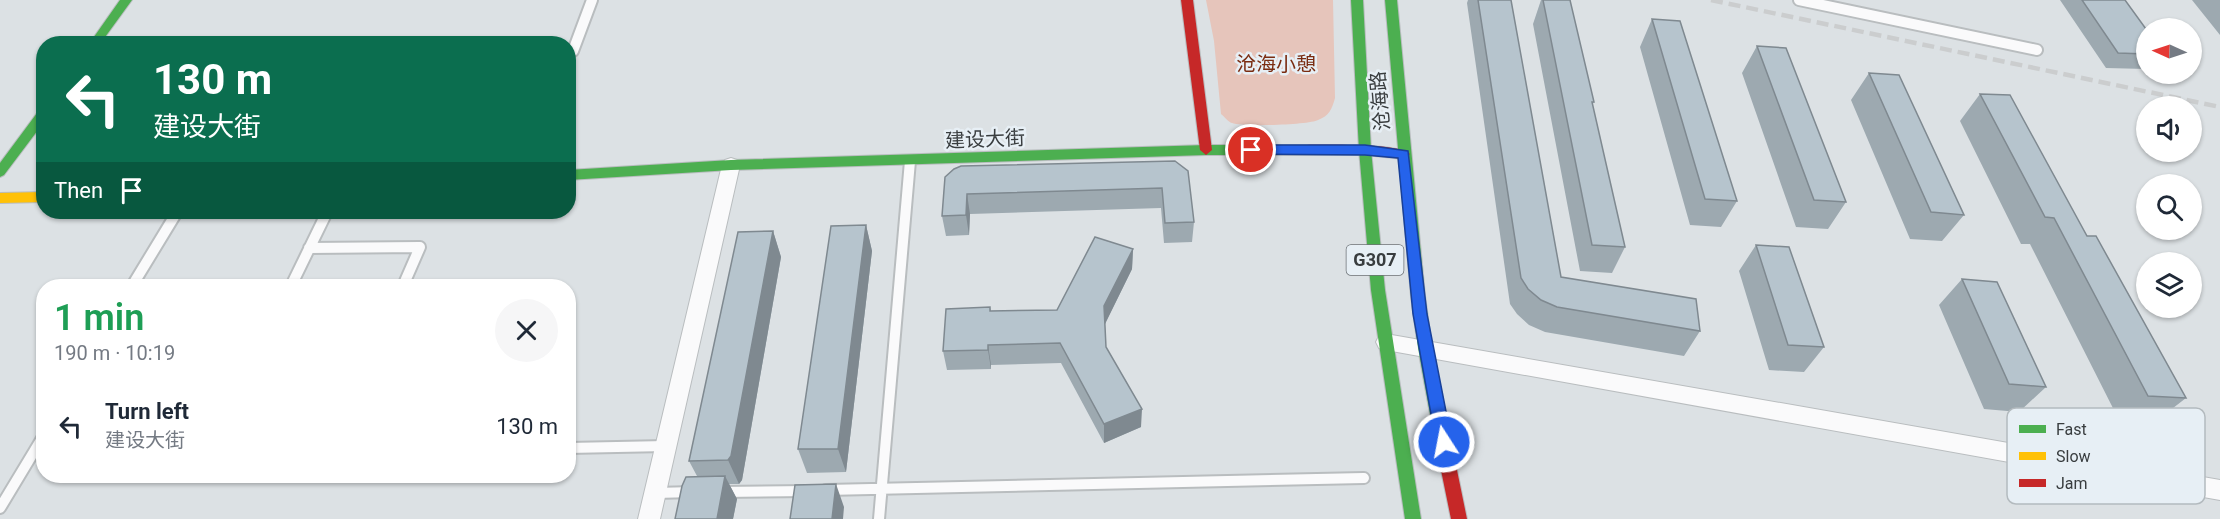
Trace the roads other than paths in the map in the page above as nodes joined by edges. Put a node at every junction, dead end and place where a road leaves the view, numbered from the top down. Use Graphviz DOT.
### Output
graph roads {
  1 [pos="126,0"];
  2 [pos="592,0"];
  3 [pos="1187,0"];
  4 [pos="1357,0"];
  5 [pos="1390,0"];
  6 [pos="1799,0"];
  7 [pos="100,36"];
  8 [pos="576,43"];
  9 [pos="2037,50"];
  10 [pos="36,123"];
  11 [pos="1206,150"];
  12 [pos="1365,150"];
  13 [pos="1404,154"];
  14 [pos="910,161"];
  15 [pos="731,165"];
  16 [pos="0,172"];
  17 [pos="576,175"];
  18 [pos="36,197"];
  19 [pos="0,198"];
  20 [pos="173,219"];
  21 [pos="324,219"];
  22 [pos="309,248"];
  23 [pos="136,279"];
  24 [pos="294,279"];
  25 [pos="406,279"];
  26 [pos="1386,342"];
  27 [pos="1425,348"];
  28 [pos="666,446"];
  29 [pos="576,448"];
  30 [pos="2007,451"];
  31 [pos="36,453"];
  32 [pos="1364,478"];
  33 [pos="2205,486"];
  34 [pos="2220,489"];
  35 [pos="882,490"];
  36 [pos="655,493"];
  37 [pos="0,508"];
  38 [pos="649,519"];
  39 [pos="879,519"];
  40 [pos="1413,519"];
  41 [pos="1459,519"];
  1 -- 7 [label="main road"];
  2 -- 8 [label="lane"];
  3 -- 11 [label="main road"];
  4 -- 12 [label="main road, 沧海路 / G307"];
  5 -- 13 [label="main road, 沧海路 / G307"];
  6 -- 9 [label="lane"];
  10 -- 16 [label="main road"];
  11 -- 12 [label="main road, 建设大街"];
  11 -- 14 [label="main road, 建设大街"];
  12 -- 13 [label="main road, 建设大街"];
  12 -- 26 [label="main road, 沧海路 / G307"];
  13 -- 27 [label="main road, 沧海路 / G307"];
  14 -- 15 [label="main road, 建设大街"];
  14 -- 35 [label="lane"];
  15 -- 17 [label="main road, 建设大街"];
  15 -- 28 [label="street"];
  18 -- 19 [label="main road"];
  20 -- 23 [label="lane"];
  21 -- 22 [label="lane"];
  22 -- 24 [label="lane"];
  22 -- 25 [label="lane"];
  26 -- 27 [label="street"];
  26 -- 40 [label="main road, 沧海路 / G307"];
  27 -- 30 [label="street"];
  27 -- 41 [label="main road, 沧海路 / G307"];
  28 -- 29 [label="lane"];
  28 -- 36 [label="street"];
  31 -- 37 [label="lane"];
  32 -- 35 [label="lane"];
  33 -- 34 [label="street"];
  35 -- 36 [label="lane"];
  35 -- 39 [label="lane"];
  36 -- 38 [label="street"];
}
